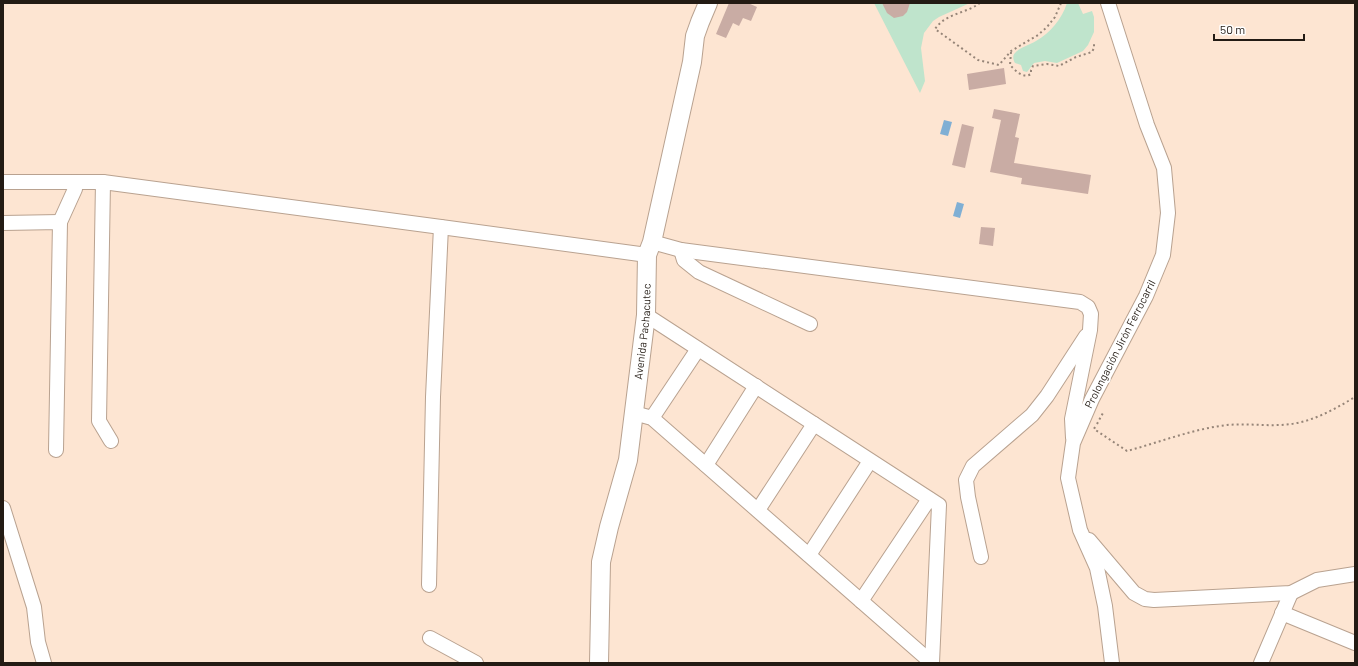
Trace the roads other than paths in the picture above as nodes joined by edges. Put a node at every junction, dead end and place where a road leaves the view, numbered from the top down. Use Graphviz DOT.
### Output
graph roads {
  1 [pos="708,3"];
  2 [pos="1108,3"];
  3 [pos="3,182"];
  4 [pos="75,182"];
  5 [pos="103,182"];
  6 [pos="60,222"];
  7 [pos="3,223"];
  8 [pos="441,226"];
  9 [pos="649,248"];
  10 [pos="680,250"];
  11 [pos="646,315"];
  12 [pos="810,324"];
  13 [pos="1090,330"];
  14 [pos="698,349"];
  15 [pos="756,386"];
  16 [pos="634,413"];
  17 [pos="652,418"];
  18 [pos="814,424"];
  19 [pos="111,441"];
  20 [pos="1073,443"];
  21 [pos="56,450"];
  22 [pos="870,461"];
  23 [pos="706,465"];
  24 [pos="929,499"];
  25 [pos="3,508"];
  26 [pos="758,510"];
  27 [pos="1080,530"];
  28 [pos="809,555"];
  29 [pos="982,557"];
  30 [pos="1355,574"];
  31 [pos="429,585"];
  32 [pos="1291,593"];
  33 [pos="861,601"];
  34 [pos="1282,613"];
  35 [pos="430,638"];
  36 [pos="1355,643"];
  37 [pos="472,662"];
  38 [pos="44,663"];
  39 [pos="599,663"];
  40 [pos="1112,663"];
  41 [pos="1261,663"];
  1 -- 9 [label="main road, Avenida Pachacutec"];
  2 -- 20 [label="street, Prolongación Jirón Ferrocarril"];
  3 -- 4 [label="street"];
  4 -- 5 [label="street"];
  4 -- 6 [label="street"];
  5 -- 8 [label="street"];
  5 -- 19 [label="street"];
  6 -- 7 [label="street"];
  6 -- 21 [label="street"];
  8 -- 9 [label="street"];
  8 -- 31 [label="street"];
  9 -- 10 [label="street"];
  9 -- 11 [label="main road, Avenida Pachacutec"];
  10 -- 12 [label="street"];
  10 -- 13 [label="street"];
  11 -- 14 [label="street"];
  11 -- 16 [label="main road, Avenida Pachacutec"];
  13 -- 20 [label="street"];
  13 -- 29 [label="street"];
  14 -- 15 [label="street"];
  14 -- 17 [label="street"];
  15 -- 18 [label="street"];
  15 -- 23 [label="street"];
  16 -- 17 [label="street"];
  16 -- 39 [label="main road, Avenida Pachacutec"];
  17 -- 23 [label="street"];
  18 -- 22 [label="street"];
  18 -- 26 [label="street"];
  20 -- 27 [label="street, Prolongación Jirón Ferrocarril"];
  22 -- 24 [label="street"];
  22 -- 28 [label="street"];
  23 -- 26 [label="street"];
  24 -- 33 [label="street"];
  24 -- 33 [label="street"];
  25 -- 38 [label="street"];
  26 -- 28 [label="street"];
  27 -- 32 [label="street"];
  27 -- 40 [label="street, Prolongación Jirón Ferrocarril"];
  28 -- 33 [label="street"];
  30 -- 32 [label="street"];
  32 -- 34 [label="street"];
  34 -- 36 [label="street"];
  34 -- 41 [label="street"];
  35 -- 37 [label="street"];
}
